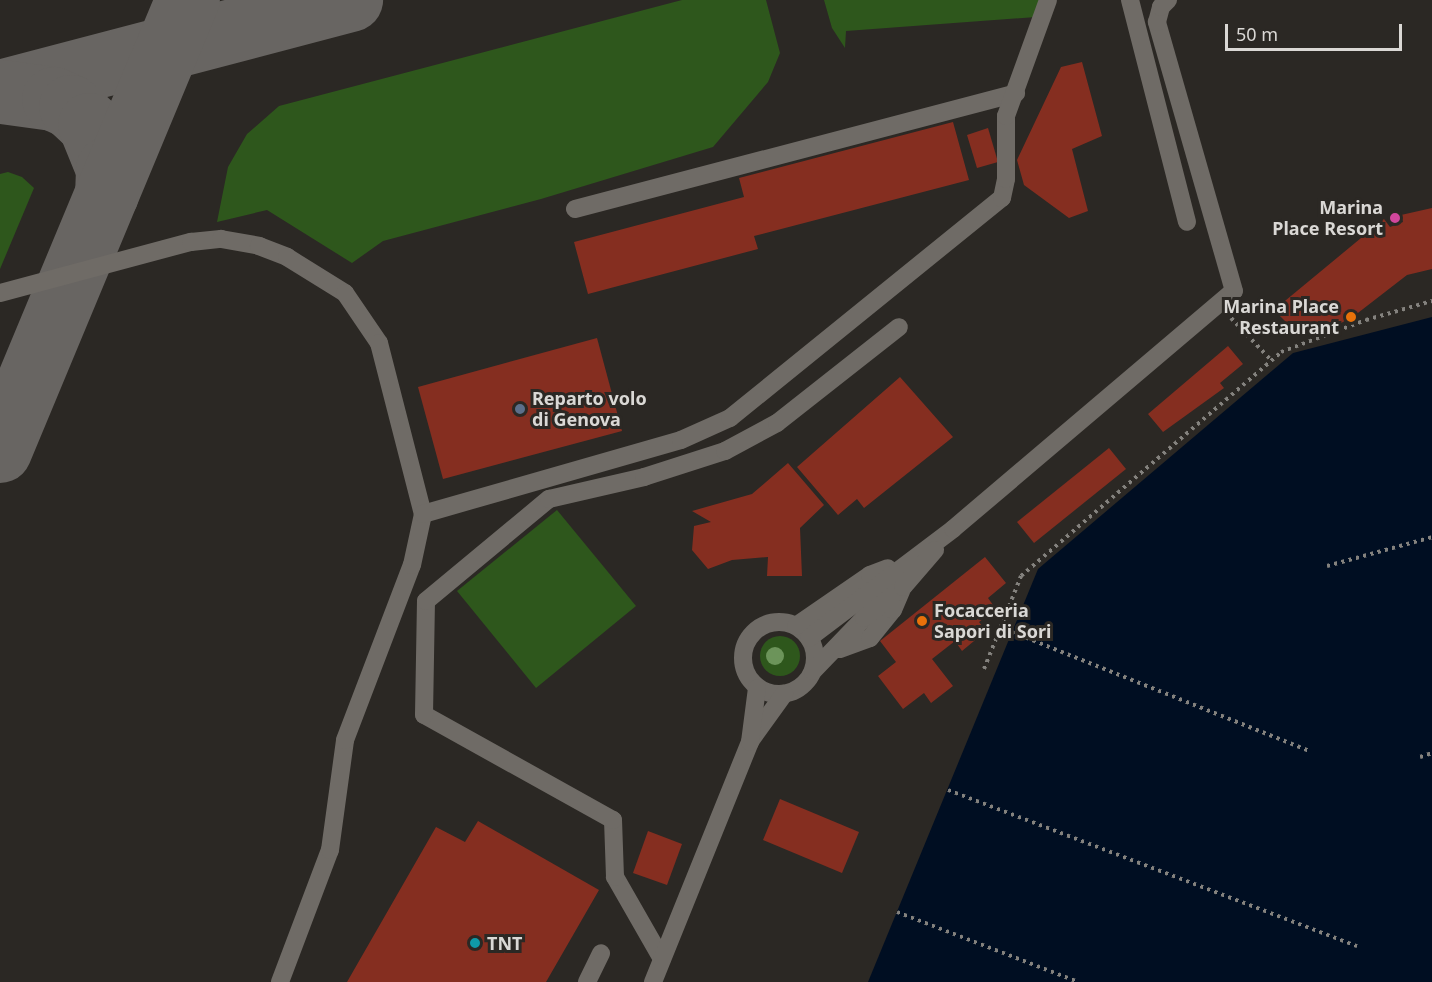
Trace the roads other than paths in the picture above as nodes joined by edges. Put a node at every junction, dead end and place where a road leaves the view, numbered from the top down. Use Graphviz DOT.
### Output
graph roads {
  1 [pos="1048,0"];
  2 [pos="1130,0"];
  3 [pos="1168,0"];
  4 [pos="1016,93"];
  5 [pos="575,209"];
  6 [pos="1187,222"];
  7 [pos="0,293"];
  8 [pos="899,327"];
  9 [pos="423,514"];
  10 [pos="953,529"];
  11 [pos="803,632"];
  12 [pos="813,671"];
  13 [pos="757,688"];
  14 [pos="784,694"];
  15 [pos="750,742"];
  16 [pos="601,953"];
  17 [pos="662,959"];
  18 [pos="280,982"];
  19 [pos="587,982"];
  20 [pos="653,982"];
  1 -- 4 [label="street"];
  2 -- 6 [label="street"];
  3 -- 10 [label="street"];
  4 -- 5 [label="street"];
  4 -- 9 [label="street"];
  7 -- 9 [label="street"];
  8 -- 17 [label="street"];
  9 -- 18 [label="street"];
  10 -- 11 [label="street"];
  10 -- 12 [label="street"];
  11 -- 12 [label="street"];
  11 -- 13 [label="street"];
  12 -- 14 [label="street"];
  13 -- 14 [label="street"];
  13 -- 15 [label="street"];
  14 -- 15 [label="street"];
  15 -- 17 [label="street"];
  16 -- 19 [label="street"];
  17 -- 20 [label="street"];
}
